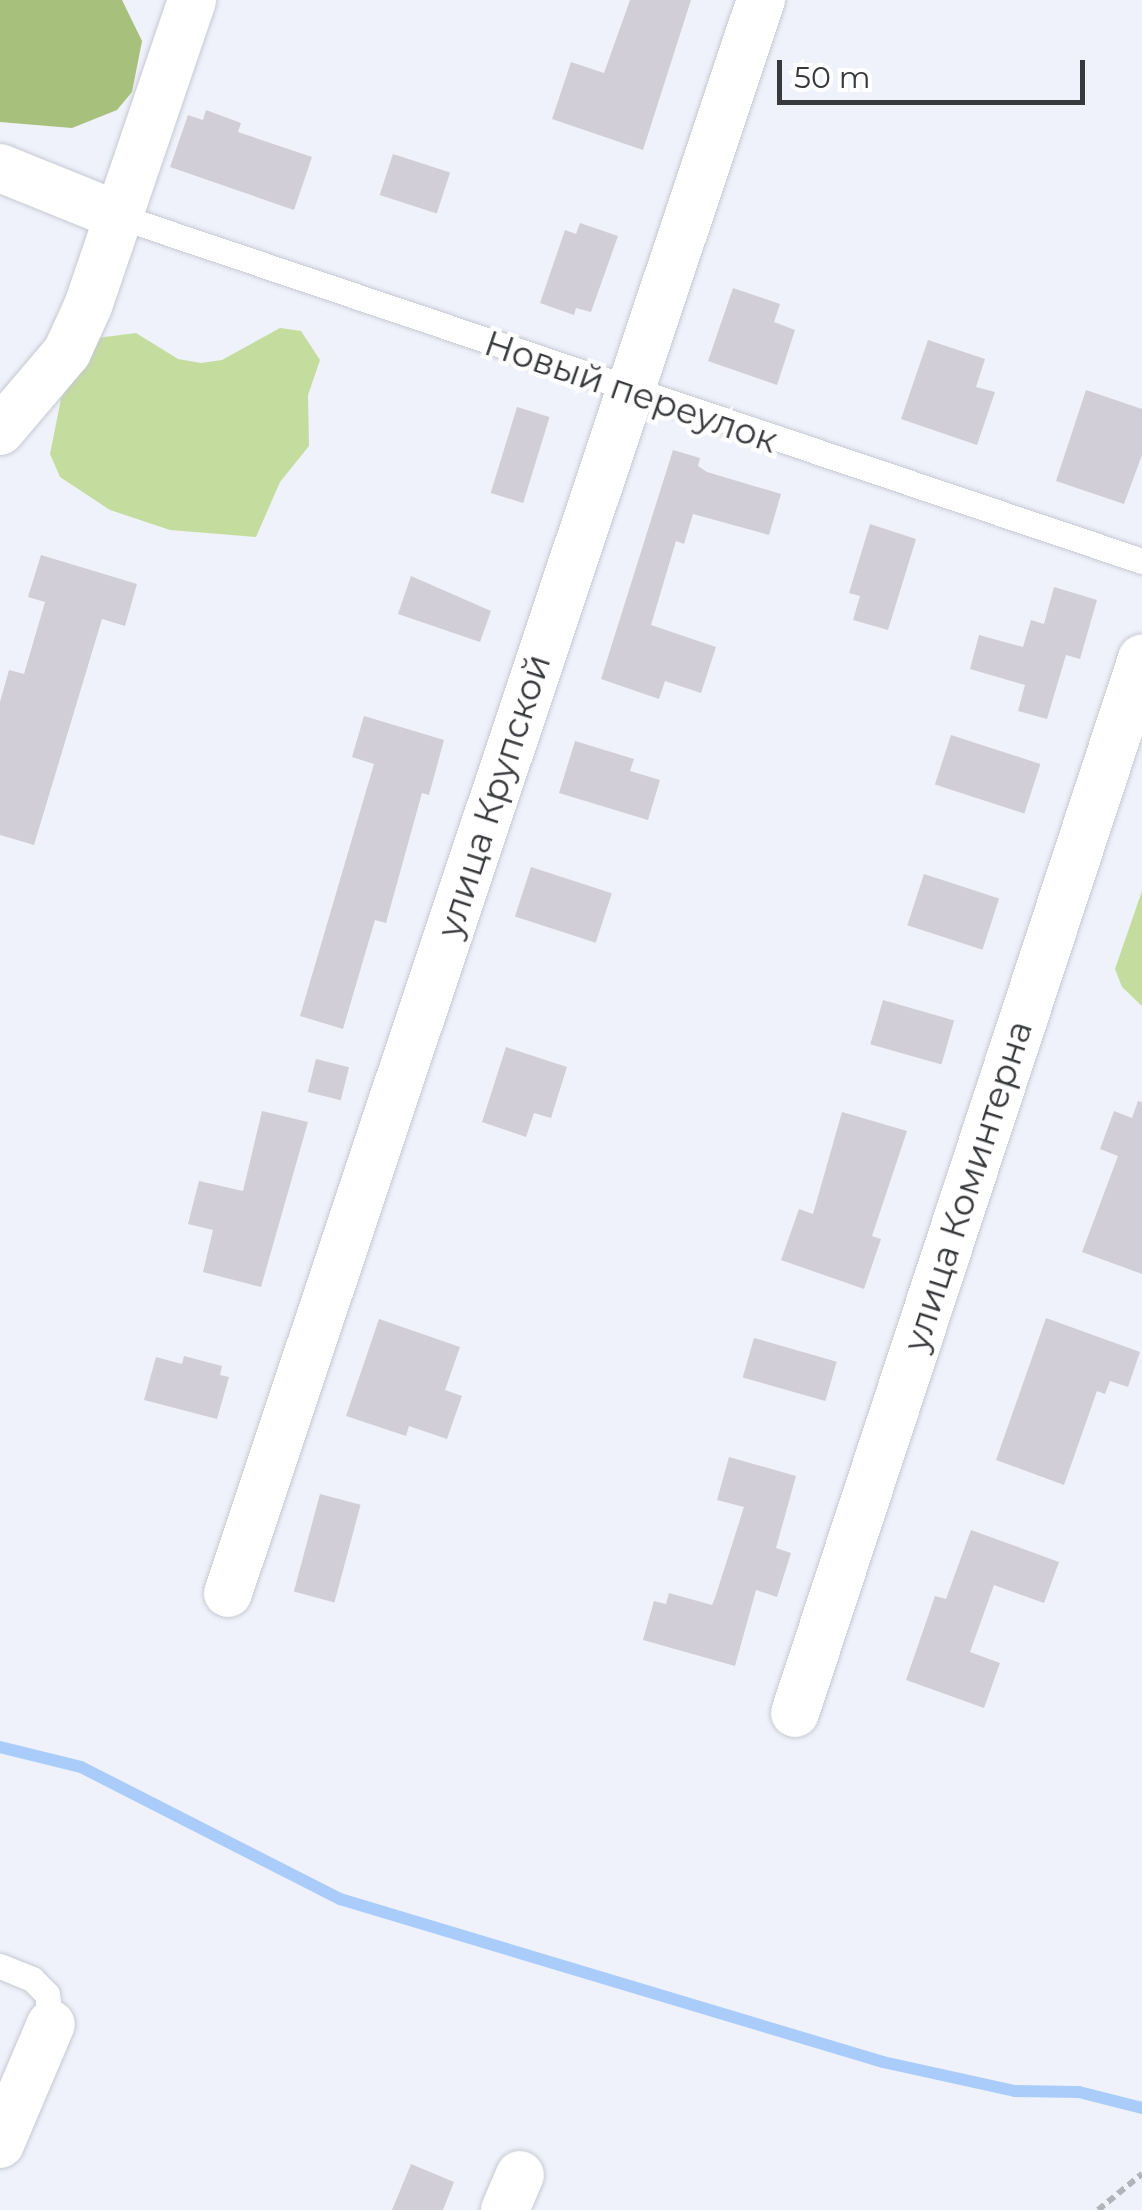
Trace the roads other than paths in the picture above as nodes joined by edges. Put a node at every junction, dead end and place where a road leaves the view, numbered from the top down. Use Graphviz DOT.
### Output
graph roads {
  1 [pos="192,0"];
  2 [pos="762,0"];
  3 [pos="0,168"];
  4 [pos="121,218"];
  5 [pos="628,392"];
  6 [pos="0,431"];
  7 [pos="1142,561"];
  8 [pos="1142,659"];
  9 [pos="228,1593"];
  10 [pos="795,1713"];
  11 [pos="0,1966"];
  12 [pos="51,2024"];
  13 [pos="0,2144"];
  1 -- 4 [label="street"];
  2 -- 5 [label="street, улица Крупской"];
  3 -- 4 [label="street"];
  4 -- 5 [label="lane, Новый переулок"];
  4 -- 6 [label="street"];
  5 -- 7 [label="lane, Новый переулок"];
  5 -- 9 [label="street, улица Крупской"];
  8 -- 10 [label="street, улица Коминтерна"];
  11 -- 12 [label="lane"];
  12 -- 13 [label="street"];
}
